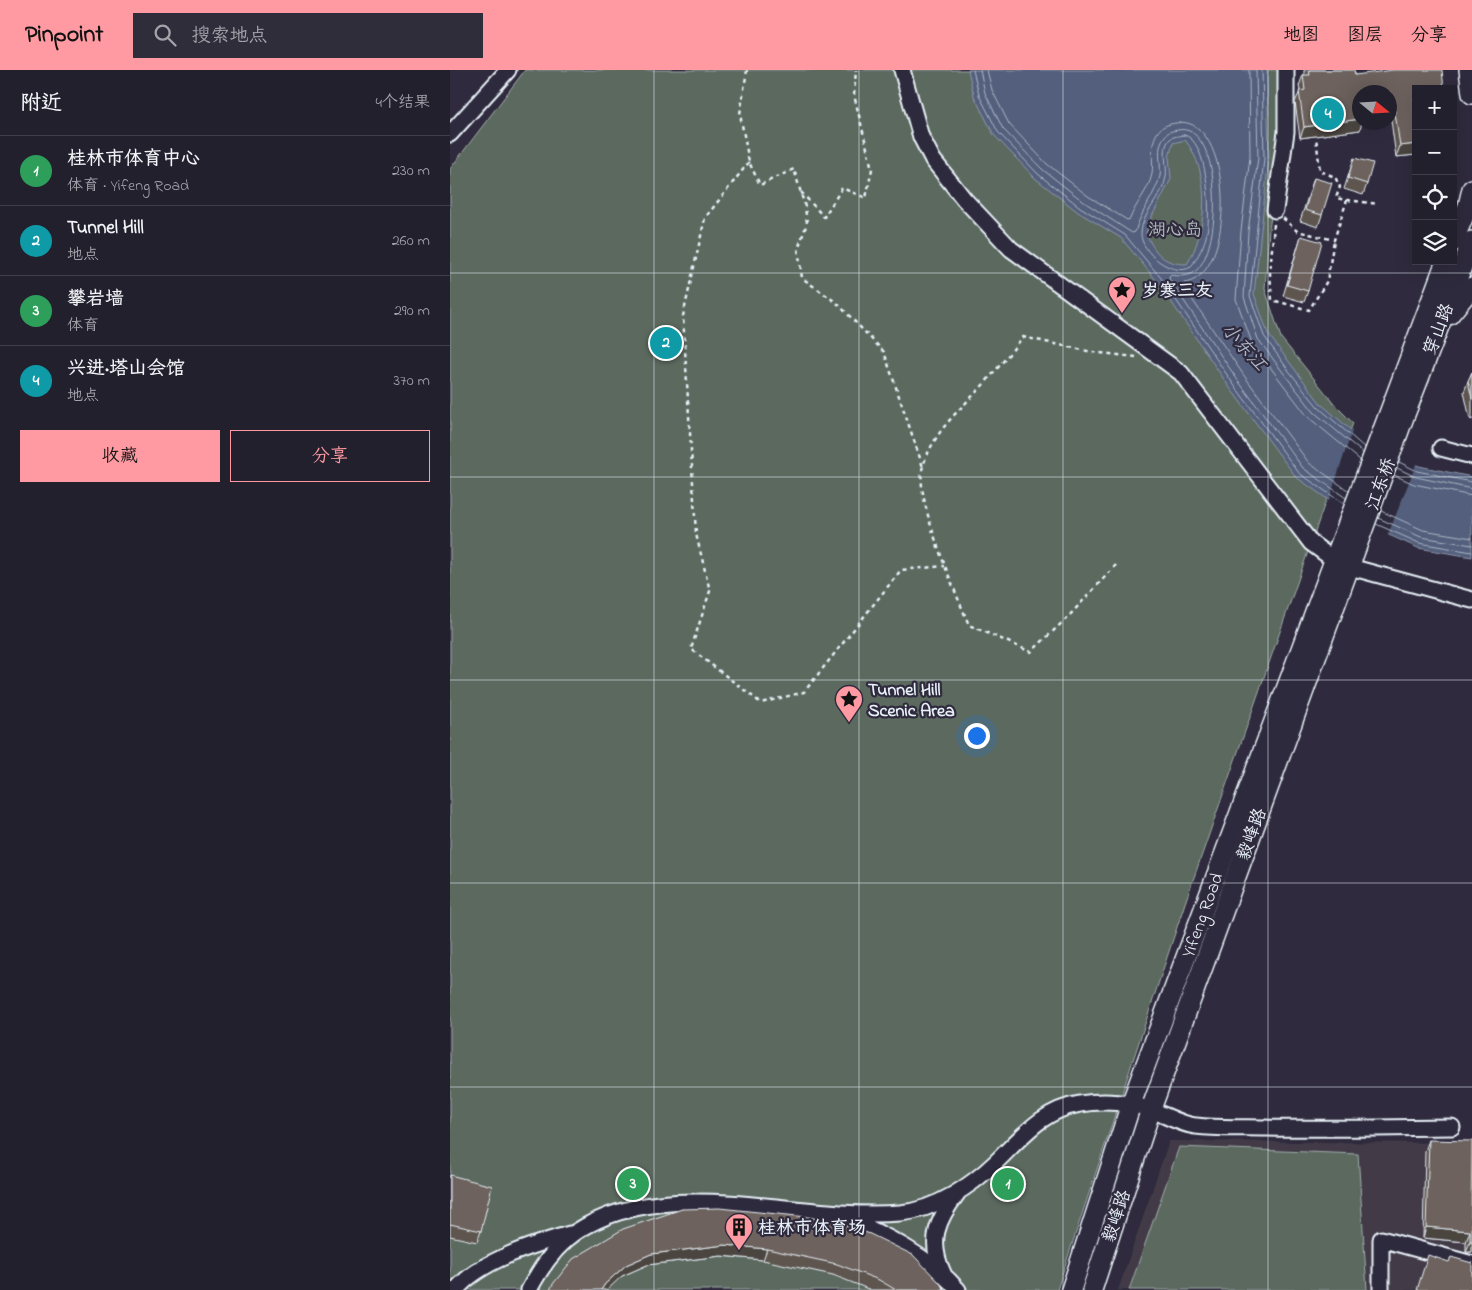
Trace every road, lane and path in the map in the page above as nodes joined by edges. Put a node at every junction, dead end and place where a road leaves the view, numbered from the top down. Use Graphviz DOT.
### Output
graph roads {
  1 [pos="508,70"];
  2 [pos="747,70"];
  3 [pos="856,70"];
  4 [pos="902,70"];
  5 [pos="1286,70"];
  6 [pos="1469,70"];
  7 [pos="1472,94"];
  8 [pos="450,134"];
  9 [pos="1316,138"];
  10 [pos="749,162"];
  11 [pos="800,191"];
  12 [pos="1347,200"];
  13 [pos="1471,200"];
  14 [pos="1378,204"];
  15 [pos="1275,210"];
  16 [pos="1457,233"];
  17 [pos="1334,240"];
  18 [pos="1472,241"];
  19 [pos="1445,265"];
  20 [pos="1472,287"];
  21 [pos="1437,330"];
  22 [pos="1137,357"];
  23 [pos="1397,414"];
  24 [pos="1441,448"];
  25 [pos="1472,456"];
  26 [pos="922,467"];
  27 [pos="1345,555"];
  28 [pos="1116,565"];
  29 [pos="944,566"];
  30 [pos="1472,600"];
  31 [pos="1131,1104"];
  32 [pos="1150,1109"];
  33 [pos="1452,1127"];
  34 [pos="959,1190"];
  35 [pos="835,1212"];
  36 [pos="574,1233"];
  37 [pos="1472,1264"];
  38 [pos="944,1275"];
  39 [pos="450,1276"];
  40 [pos="461,1285"];
  41 [pos="528,1290"];
  42 [pos="958,1290"];
  43 [pos="1071,1290"];
  44 [pos="1092,1290"];
  45 [pos="1381,1290"];
  1 -- 8 [label="street"];
  2 -- 10 [label="path"];
  3 -- 11 [label="path"];
  4 -- 27 [label="street"];
  5 -- 15 [label="street"];
  6 -- 7 [label="main road"];
  9 -- 12 [label="path"];
  10 -- 11 [label="path"];
  10 -- 29 [label="path"];
  11 -- 26 [label="path"];
  12 -- 14 [label="path"];
  12 -- 17 [label="path"];
  13 -- 16 [label="main road"];
  15 -- 17 [label="path"];
  15 -- 17 [label="path"];
  18 -- 21 [label="main road, 穿山路"];
  19 -- 23 [label="main road, 穿山路"];
  20 -- 21 [label="main road"];
  21 -- 23 [label="main road, 穿山路"];
  22 -- 26 [label="path"];
  23 -- 27 [label="main road, 江东桥"];
  24 -- 25 [label="street"];
  26 -- 29 [label="path"];
  27 -- 30 [label="street"];
  27 -- 31 [label="main road, Yifeng Road"];
  27 -- 32 [label="main road, 毅峰路"];
  28 -- 29 [label="path"];
  31 -- 32 [label="street"];
  31 -- 34 [label="street"];
  31 -- 43 [label="main road, Yifeng Road"];
  32 -- 33 [label="street"];
  32 -- 44 [label="main road, 毅峰路"];
  34 -- 35 [label="street"];
  34 -- 38 [label="street"];
  35 -- 36 [label="street"];
  35 -- 38 [label="street"];
  36 -- 40 [label="street"];
  36 -- 41 [label="street"];
  37 -- 45 [label="street"];
  38 -- 42 [label="street"];
  39 -- 40 [label="street"];
}
